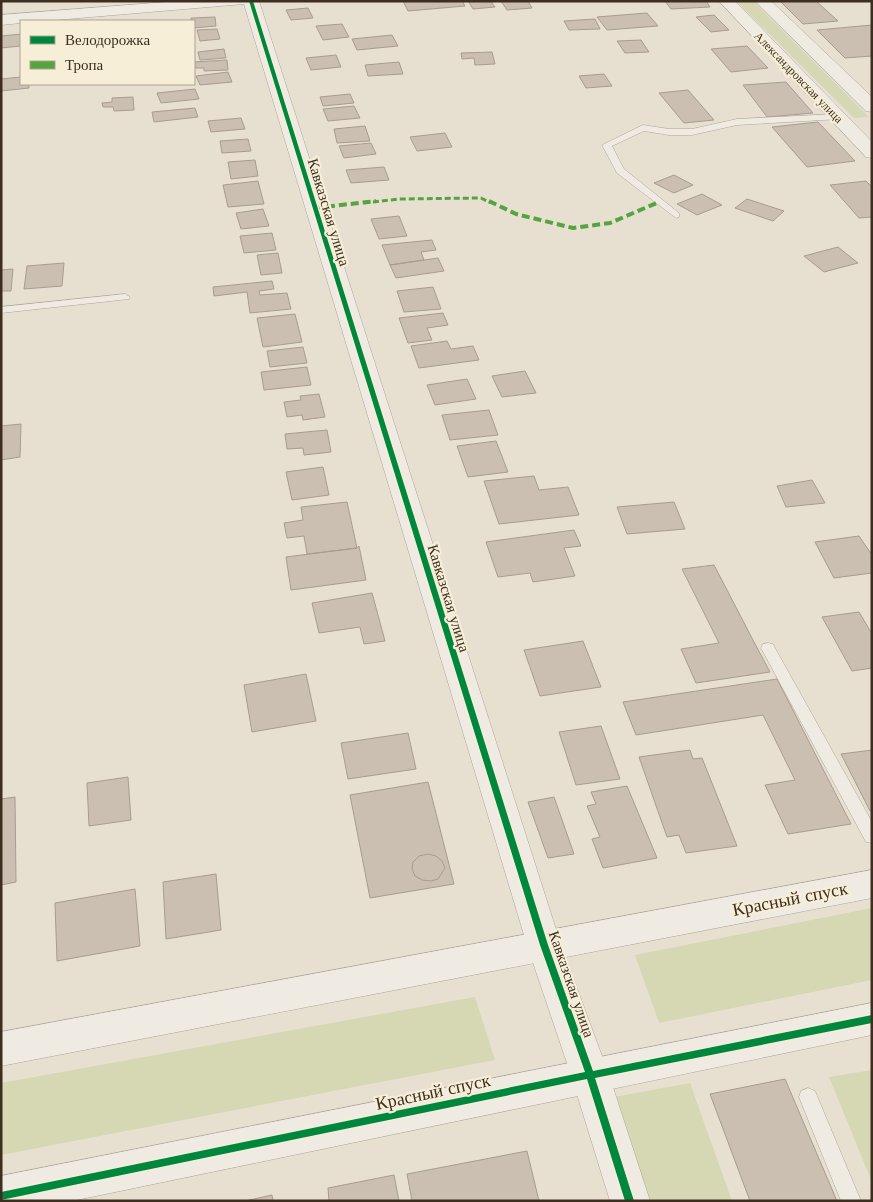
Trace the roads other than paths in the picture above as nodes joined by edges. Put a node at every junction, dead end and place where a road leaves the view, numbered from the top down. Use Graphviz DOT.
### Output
graph roads {
  1 [pos="240,1"];
  2 [pos="251,1"];
  3 [pos="726,1"];
  4 [pos="762,1"];
  5 [pos="1,20"];
  6 [pos="872,107"];
  7 [pos="837,117"];
  8 [pos="872,153"];
  9 [pos="676,215"];
  10 [pos="125,297"];
  11 [pos="1,310"];
  12 [pos="768,648"];
  13 [pos="872,837"];
  14 [pos="872,884"];
  15 [pos="544,945"];
  16 [pos="872,1019"];
  17 [pos="1,1049"];
  18 [pos="590,1075"];
  19 [pos="808,1097"];
  20 [pos="1,1196"];
  21 [pos="630,1201"];
  22 [pos="851,1201"];
  1 -- 5 [label="street"];
  2 -- 15 [label="street, Кавказская улица"];
  3 -- 7 [label="street, Александровская улица"];
  4 -- 6 [label="street, Александровская улица"];
  7 -- 8 [label="street, Александровская улица"];
  7 -- 9 [label="lane"];
  10 -- 11 [label="lane"];
  12 -- 13 [label="lane"];
  14 -- 15 [label="street, Красный спуск"];
  15 -- 17 [label="street, Красный спуск"];
  15 -- 18 [label="street, Кавказская улица"];
  16 -- 18 [label="street, Красный спуск"];
  18 -- 20 [label="street, Красный спуск"];
  18 -- 21 [label="street, Кавказская улица"];
  19 -- 22 [label="lane"];
}
